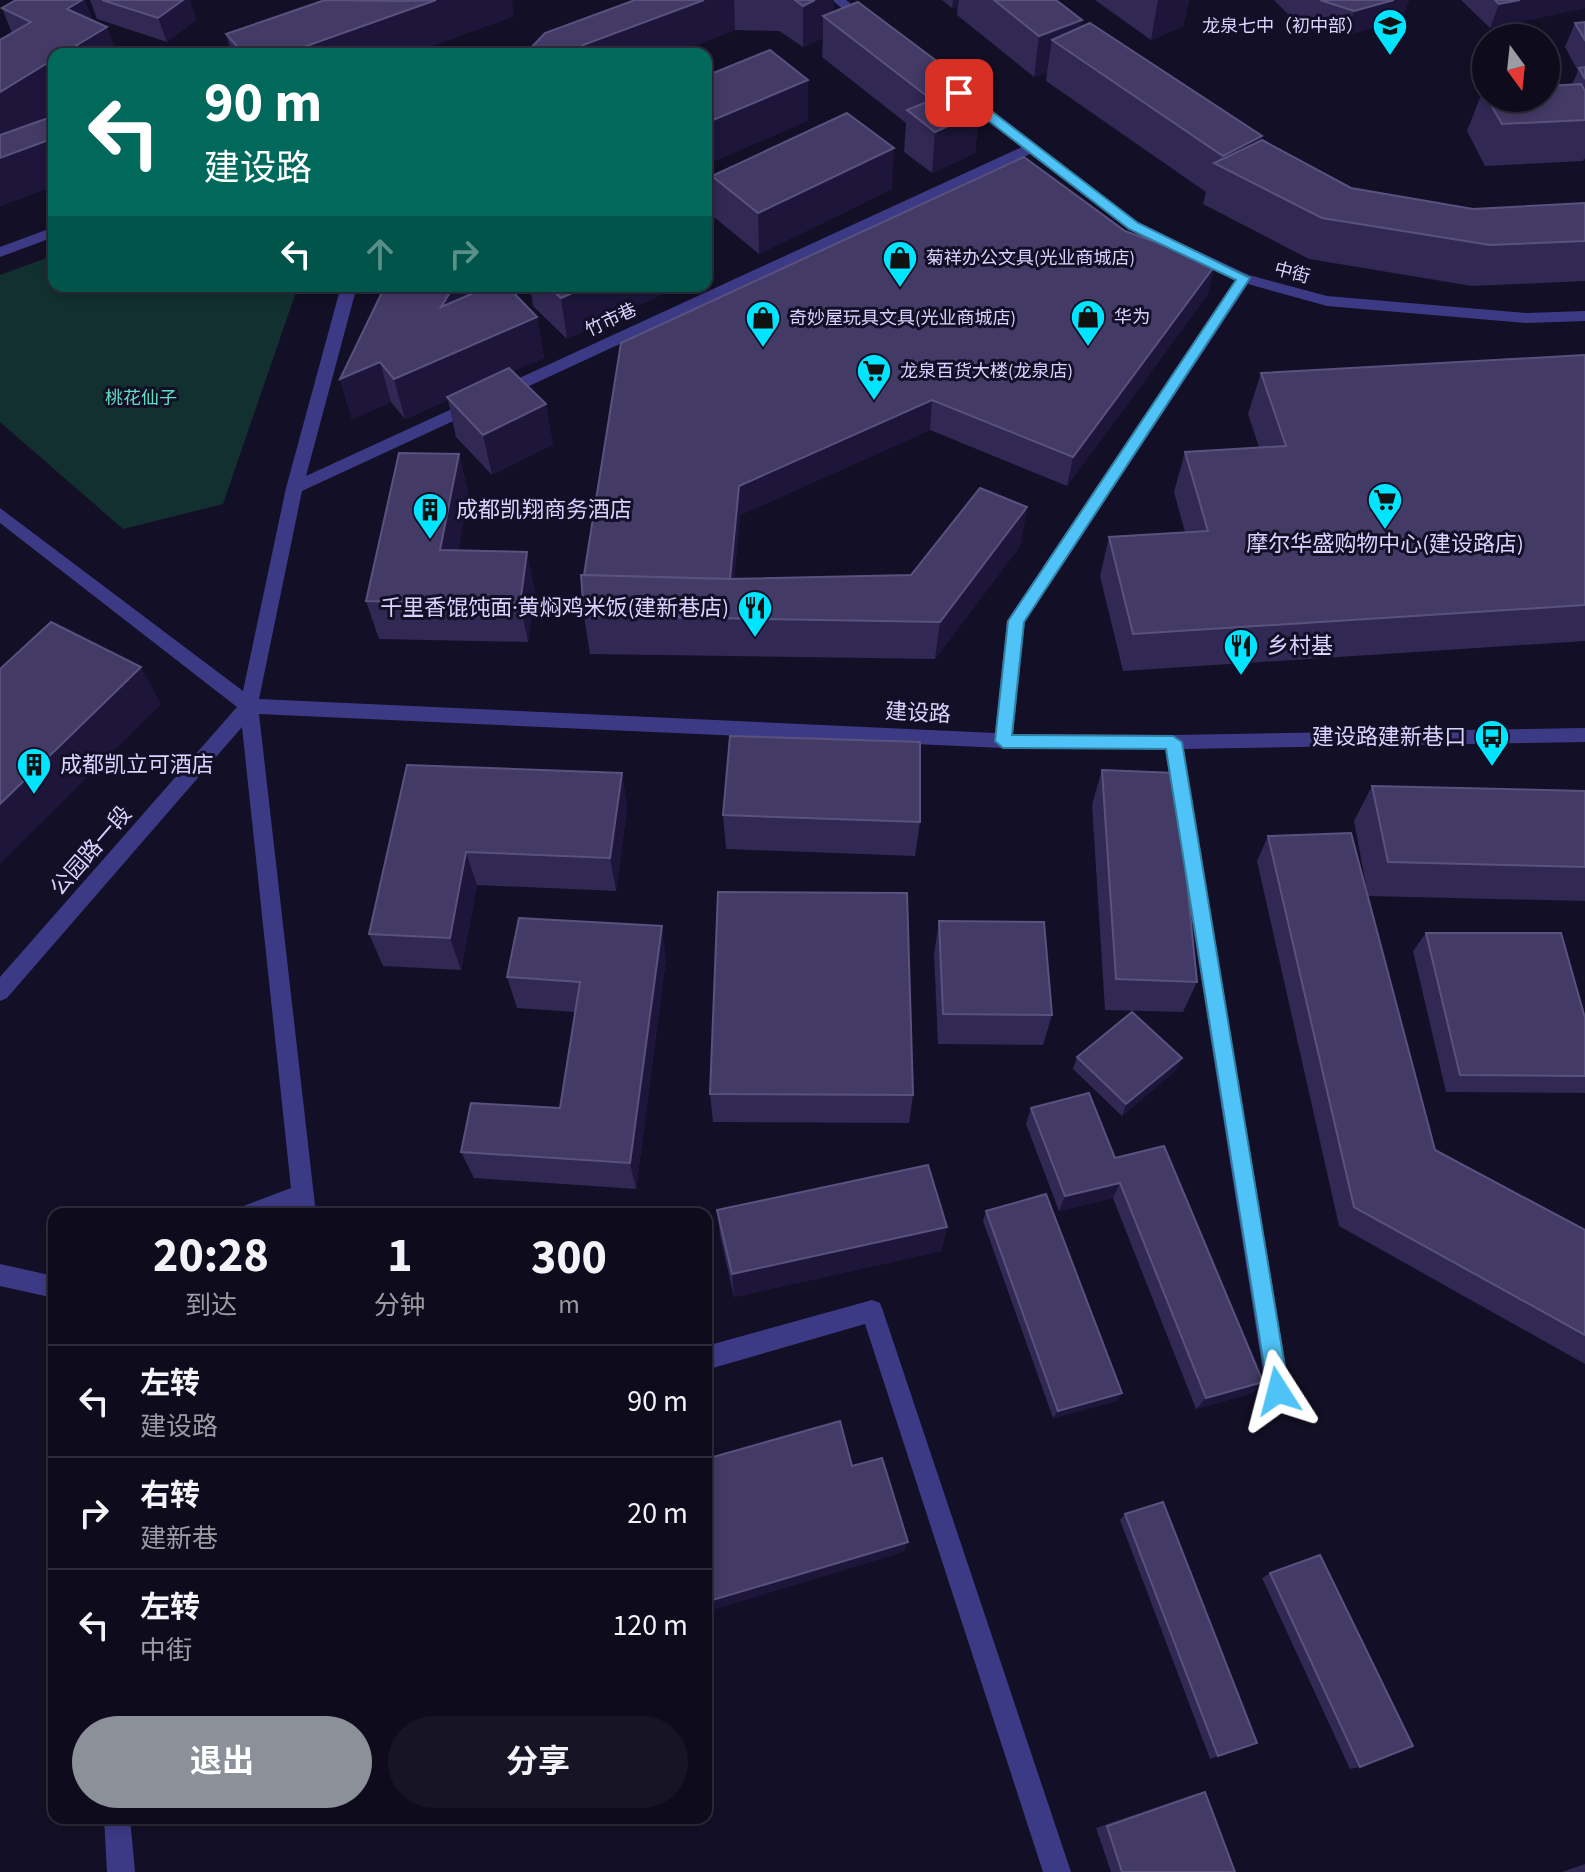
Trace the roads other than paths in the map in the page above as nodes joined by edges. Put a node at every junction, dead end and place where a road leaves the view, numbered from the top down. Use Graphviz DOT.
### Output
graph roads {
  1 [pos="838,0"];
  2 [pos="874,28"];
  3 [pos="935,74"];
  4 [pos="1032,148"];
  5 [pos="48,234"];
  6 [pos="0,252"];
  7 [pos="1244,278"];
  8 [pos="347,292"];
  9 [pos="1585,316"];
  10 [pos="294,488"];
  11 [pos="0,514"];
  12 [pos="249,706"];
  13 [pos="1585,735"];
  14 [pos="1003,741"];
  15 [pos="1173,742"];
  16 [pos="0,992"];
  17 [pos="303,1204"];
  18 [pos="281,1208"];
  19 [pos="0,1275"];
  20 [pos="48,1286"];
  21 [pos="712,1356"];
  22 [pos="1278,1391"];
  23 [pos="117,1824"];
  24 [pos="121,1872"];
  25 [pos="1057,1872"];
  1 -- 2 [label="street"];
  3 -- 4 [label="street, 中街"];
  4 -- 7 [label="street, 中街"];
  4 -- 10 [label="street, 竹市巷"];
  5 -- 6 [label="street"];
  7 -- 9 [label="street, 中街"];
  7 -- 14 [label="street"];
  8 -- 10 [label="street"];
  10 -- 12 [label="street"];
  11 -- 12 [label="street"];
  12 -- 14 [label="street, 建设路"];
  12 -- 16 [label="street, 公园路一段"];
  12 -- 17 [label="street"];
  13 -- 15 [label="street, 建设路"];
  14 -- 15 [label="street, 建设路"];
  15 -- 22 [label="street"];
  17 -- 18 [label="street"];
  19 -- 20 [label="street"];
  21 -- 25 [label="street"];
  23 -- 24 [label="street"];
}
